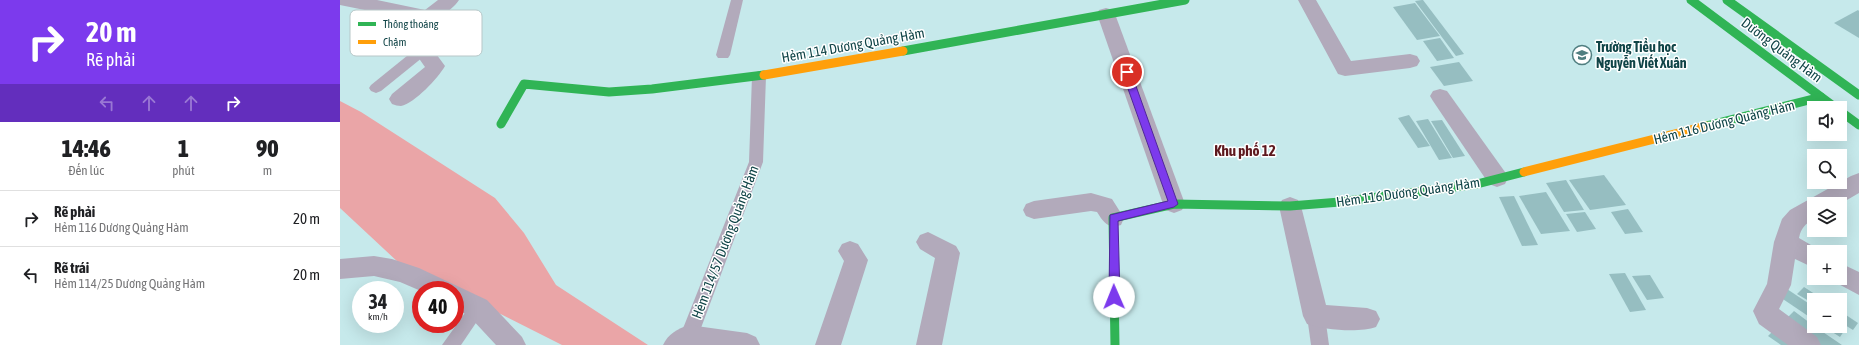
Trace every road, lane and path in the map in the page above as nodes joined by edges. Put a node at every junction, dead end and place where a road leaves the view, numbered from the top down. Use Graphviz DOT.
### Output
graph roads {
  1 [pos="349,0"];
  2 [pos="450,0"];
  3 [pos="737,0"];
  4 [pos="1185,0"];
  5 [pos="1307,0"];
  6 [pos="1691,0"];
  7 [pos="1727,0"];
  8 [pos="395,10"];
  9 [pos="437,10"];
  10 [pos="1106,14"];
  11 [pos="723,55"];
  12 [pos="416,56"];
  13 [pos="428,56"];
  14 [pos="1410,61"];
  15 [pos="759,76"];
  16 [pos="376,88"];
  17 [pos="1859,95"];
  18 [pos="1440,96"];
  19 [pos="1821,97"];
  20 [pos="399,99"];
  21 [pos="1826,101"];
  22 [pos="1847,116"];
  23 [pos="501,124"];
  24 [pos="1859,125"];
  25 [pos="1497,178"];
  26 [pos="1859,182"];
  27 [pos="1833,197"];
  28 [pos="1174,204"];
  29 [pos="1290,206"];
  30 [pos="1034,210"];
  31 [pos="1807,212"];
  32 [pos="1113,218"];
  33 [pos="928,242"];
  34 [pos="1786,242"];
  35 [pos="850,251"];
  36 [pos="1807,254"];
  37 [pos="340,269"];
  38 [pos="1847,277"];
  39 [pos="424,281"];
  40 [pos="1859,284"];
  41 [pos="464,301"];
  42 [pos="478,308"];
  43 [pos="1316,316"];
  44 [pos="1366,319"];
  45 [pos="683,341"];
  46 [pos="451,345"];
  47 [pos="513,345"];
  48 [pos="747,345"];
  49 [pos="828,345"];
  50 [pos="929,345"];
  51 [pos="1115,345"];
  52 [pos="1320,345"];
  53 [pos="1808,345"];
  1 -- 8 [label="street"];
  2 -- 9 [label="street"];
  3 -- 11 [label="lane"];
  4 -- 10 [label="street, Hẻm 114 Dương Quảng Hàm"];
  5 -- 14 [label="street"];
  6 -- 19 [label="street, Dương Quảng Hàm"];
  7 -- 17 [label="street, Dương Quảng Hàm"];
  10 -- 15 [label="street, Hẻm 114 Dương Quảng Hàm"];
  10 -- 28 [label="street"];
  12 -- 16 [label="lane"];
  13 -- 20 [label="street"];
  15 -- 23 [label="street, Hẻm 114 Dương Quảng Hàm"];
  15 -- 45 [label="lane, Hẻm 114/57 Dương Quảng Hàm"];
  18 -- 25 [label="street"];
  19 -- 21 [label="street, Dương Quảng Hàm"];
  19 -- 25 [label="street, Hẻm 116 Dương Quảng Hàm"];
  22 -- 24 [label="street"];
  25 -- 29 [label="street, Hẻm 116 Dương Quảng Hàm"];
  26 -- 27 [label="street"];
  28 -- 29 [label="street, Hẻm 116 Dương Quảng Hàm"];
  28 -- 32 [label="street, Hẻm 116 Dương Quảng Hàm"];
  29 -- 43 [label="street"];
  30 -- 32 [label="street"];
  31 -- 34 [label="street"];
  32 -- 51 [label="street"];
  33 -- 50 [label="street"];
  34 -- 36 [label="street"];
  34 -- 53 [label="street"];
  35 -- 49 [label="street"];
  37 -- 39 [label="street"];
  38 -- 40 [label="street"];
  41 -- 42 [label="street"];
  42 -- 46 [label="lane"];
  42 -- 47 [label="street"];
  43 -- 44 [label="street"];
  43 -- 52 [label="lane"];
  45 -- 48 [label="street"];
}
